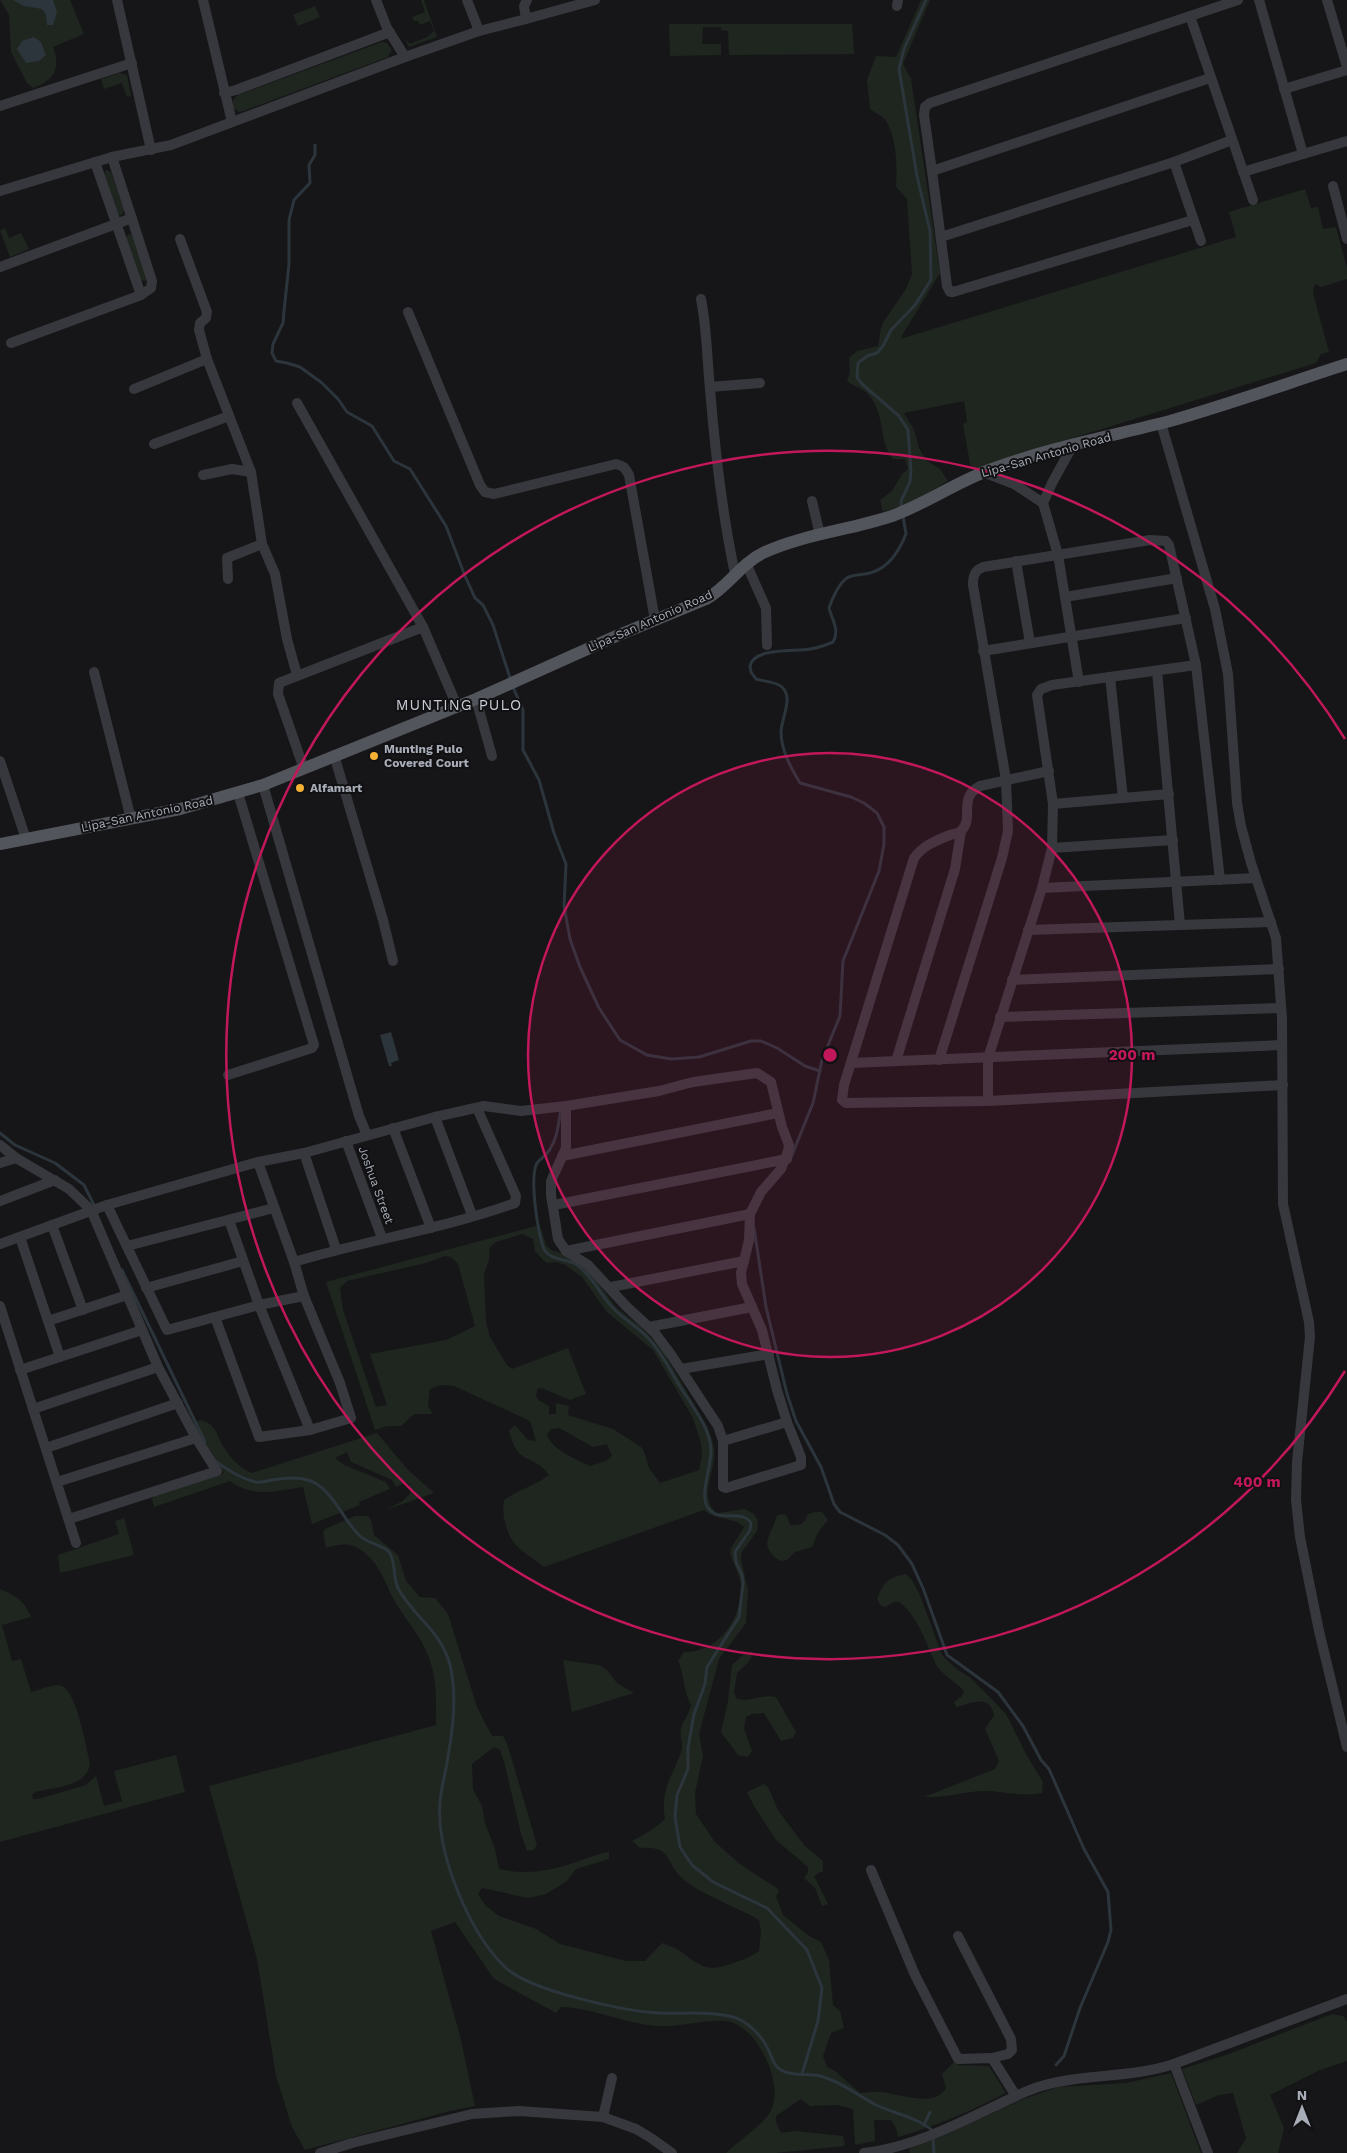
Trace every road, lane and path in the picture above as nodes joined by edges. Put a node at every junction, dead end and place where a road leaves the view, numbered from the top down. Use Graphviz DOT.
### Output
graph roads {
  1 [pos="117,0"];
  2 [pos="204,0"];
  3 [pos="376,0"];
  4 [pos="467,0"];
  5 [pos="527,0"];
  6 [pos="595,0"];
  7 [pos="1238,0"];
  8 [pos="1259,0"];
  9 [pos="1327,0"];
  10 [pos="1190,16"];
  11 [pos="526,19"];
  12 [pos="479,31"];
  13 [pos="390,32"];
  14 [pos="405,57"];
  15 [pos="132,63"];
  16 [pos="1347,69"];
  17 [pos="1210,78"];
  18 [pos="1284,89"];
  19 [pos="224,93"];
  20 [pos="0,106"];
  21 [pos="232,122"];
  22 [pos="1232,140"];
  23 [pos="1347,141"];
  24 [pos="152,150"];
  25 [pos="1303,154"];
  26 [pos="112,157"];
  27 [pos="95,162"];
  28 [pos="1174,162"];
  29 [pos="932,171"];
  30 [pos="1243,172"];
  31 [pos="1333,186"];
  32 [pos="0,192"];
  33 [pos="1254,200"];
  34 [pos="132,218"];
  35 [pos="1193,220"];
  36 [pos="116,223"];
  37 [pos="941,238"];
  38 [pos="180,239"];
  39 [pos="1347,239"];
  40 [pos="1201,242"];
  41 [pos="0,268"];
  42 [pos="141,295"];
  43 [pos="701,299"];
  44 [pos="408,312"];
  45 [pos="11,343"];
  46 [pos="208,359"];
  47 [pos="1347,364"];
  48 [pos="760,383"];
  49 [pos="710,387"];
  50 [pos="134,389"];
  51 [pos="297,403"];
  52 [pos="229,416"];
  53 [pos="1161,423"];
  54 [pos="154,444"];
  55 [pos="1073,445"];
  56 [pos="251,472"];
  57 [pos="983,472"];
  58 [pos="203,475"];
  59 [pos="812,501"];
  60 [pos="1043,503"];
  61 [pos="820,535"];
  62 [pos="262,544"];
  63 [pos="1058,555"];
  64 [pos="1016,561"];
  65 [pos="746,563"];
  66 [pos="734,574"];
  67 [pos="1177,578"];
  68 [pos="228,579"];
  69 [pos="1065,597"];
  70 [pos="1186,618"];
  71 [pos="655,620"];
  72 [pos="423,627"];
  73 [pos="1072,636"];
  74 [pos="1030,643"];
  75 [pos="767,645"];
  76 [pos="983,651"];
  77 [pos="1196,664"];
  78 [pos="1157,671"];
  79 [pos="94,672"];
  80 [pos="297,675"];
  81 [pos="1110,677"];
  82 [pos="1079,682"];
  83 [pos="476,699"];
  84 [pos="457,706"];
  85 [pos="334,755"];
  86 [pos="492,756"];
  87 [pos="0,761"];
  88 [pos="304,769"];
  89 [pos="1049,771"];
  90 [pos="1006,780"];
  91 [pos="263,785"];
  92 [pos="238,793"];
  93 [pos="1169,794"];
  94 [pos="1123,798"];
  95 [pos="1053,804"];
  96 [pos="131,819"];
  97 [pos="961,831"];
  98 [pos="26,839"];
  99 [pos="1173,840"];
  100 [pos="0,844"];
  101 [pos="1052,848"];
  102 [pos="1256,878"];
  103 [pos="1220,880"];
  104 [pos="1177,882"];
  105 [pos="1042,888"];
  106 [pos="1271,922"];
  107 [pos="1180,925"];
  108 [pos="1028,930"];
  109 [pos="393,961"];
  110 [pos="1279,969"];
  111 [pos="1012,980"];
  112 [pos="1281,1008"];
  113 [pos="1000,1017"];
  114 [pos="1282,1046"];
  115 [pos="988,1058"];
  116 [pos="939,1060"];
  117 [pos="896,1062"];
  118 [pos="851,1063"];
  119 [pos="228,1075"];
  120 [pos="1283,1085"];
  121 [pos="988,1101"];
  122 [pos="566,1106"];
  123 [pos="477,1108"];
  124 [pos="778,1113"];
  125 [pos="435,1117"];
  126 [pos="393,1128"];
  127 [pos="367,1135"];
  128 [pos="346,1141"];
  129 [pos="0,1145"];
  130 [pos="304,1153"];
  131 [pos="562,1156"];
  132 [pos="16,1158"];
  133 [pos="787,1159"];
  134 [pos="258,1162"];
  135 [pos="0,1163"];
  136 [pos="55,1180"];
  137 [pos="0,1201"];
  138 [pos="554,1205"];
  139 [pos="99,1207"];
  140 [pos="274,1208"];
  141 [pos="750,1214"];
  142 [pos="472,1215"];
  143 [pos="228,1220"];
  144 [pos="52,1225"];
  145 [pos="431,1228"];
  146 [pos="20,1237"];
  147 [pos="382,1238"];
  148 [pos="0,1244"];
  149 [pos="126,1246"];
  150 [pos="336,1249"];
  151 [pos="566,1251"];
  152 [pos="243,1261"];
  153 [pos="744,1261"];
  154 [pos="294,1262"];
  155 [pos="611,1287"];
  156 [pos="146,1288"];
  157 [pos="127,1295"];
  158 [pos="304,1296"];
  159 [pos="258,1305"];
  160 [pos="0,1306"];
  161 [pos="752,1307"];
  162 [pos="83,1310"];
  163 [pos="215,1318"];
  164 [pos="48,1322"];
  165 [pos="649,1327"];
  166 [pos="142,1330"];
  167 [pos="769,1354"];
  168 [pos="60,1357"];
  169 [pos="158,1367"];
  170 [pos="680,1369"];
  171 [pos="20,1370"];
  172 [pos="178,1403"];
  173 [pos="33,1409"];
  174 [pos="787,1422"];
  175 [pos="310,1430"];
  176 [pos="196,1438"];
  177 [pos="723,1441"];
  178 [pos="46,1448"];
  179 [pos="57,1482"];
  180 [pos="69,1519"];
  181 [pos="76,1543"];
  182 [pos="1347,1747"];
  183 [pos="871,1870"];
  184 [pos="958,1936"];
  185 [pos="1347,1999"];
  186 [pos="992,2058"];
  187 [pos="1174,2064"];
  188 [pos="612,2078"];
  189 [pos="1016,2096"];
  190 [pos="603,2117"];
  191 [pos="320,2153"];
  192 [pos="672,2153"];
  193 [pos="864,2153"];
  194 [pos="1208,2153"];
  1 -- 15 [label="street"];
  2 -- 19 [label="street"];
  3 -- 13 [label="street"];
  4 -- 12 [label="street"];
  5 -- 11 [label="street"];
  6 -- 11 [label="street"];
  7 -- 10 [label="street"];
  8 -- 18 [label="street"];
  9 -- 16 [label="street"];
  10 -- 17 [label="street"];
  10 -- 29 [label="street"];
  11 -- 12 [label="street"];
  12 -- 14 [label="street"];
  13 -- 14 [label="street"];
  13 -- 19 [label="street"];
  14 -- 21 [label="street"];
  15 -- 20 [label="street"];
  15 -- 24 [label="street"];
  16 -- 18 [label="street"];
  17 -- 22 [label="street"];
  17 -- 29 [label="street"];
  18 -- 25 [label="street"];
  19 -- 21 [label="street"];
  21 -- 24 [label="street"];
  22 -- 28 [label="street"];
  22 -- 30 [label="street"];
  23 -- 25 [label="street"];
  24 -- 26 [label="street"];
  25 -- 30 [label="street"];
  26 -- 27 [label="street"];
  26 -- 34 [label="street"];
  27 -- 32 [label="street"];
  27 -- 36 [label="street"];
  28 -- 35 [label="street"];
  28 -- 37 [label="street"];
  29 -- 37 [label="street"];
  30 -- 33 [label="street"];
  31 -- 39 [label="street"];
  34 -- 36 [label="street"];
  34 -- 42 [label="street"];
  35 -- 37 [label="street"];
  35 -- 40 [label="street"];
  36 -- 41 [label="street"];
  36 -- 42 [label="street"];
  38 -- 46 [label="street"];
  42 -- 45 [label="street"];
  43 -- 49 [label="street"];
  44 -- 71 [label="street"];
  46 -- 50 [label="street"];
  46 -- 52 [label="street"];
  47 -- 53 [label="main road, Lipa-San Antonio Road"];
  48 -- 49 [label="street"];
  49 -- 66 [label="street"];
  51 -- 72 [label="street"];
  52 -- 54 [label="street"];
  52 -- 56 [label="street"];
  53 -- 55 [label="main road, Lipa-San Antonio Road"];
  53 -- 102 [label="street"];
  55 -- 57 [label="main road, Lipa-San Antonio Road"];
  55 -- 60 [label="street"];
  56 -- 58 [label="street"];
  56 -- 62 [label="street"];
  57 -- 60 [label="street"];
  57 -- 61 [label="main road, Lipa-San Antonio Road"];
  59 -- 61 [label="street"];
  60 -- 63 [label="street"];
  61 -- 65 [label="main road, Lipa-San Antonio Road"];
  62 -- 68 [label="street"];
  62 -- 80 [label="street"];
  63 -- 64 [label="street"];
  63 -- 67 [label="street"];
  63 -- 69 [label="street"];
  64 -- 74 [label="street"];
  64 -- 76 [label="street"];
  65 -- 66 [label="main road, Lipa-San Antonio Road"];
  65 -- 75 [label="street"];
  66 -- 71 [label="main road, Lipa-San Antonio Road"];
  67 -- 69 [label="street"];
  67 -- 70 [label="street"];
  69 -- 73 [label="street"];
  70 -- 73 [label="street"];
  70 -- 77 [label="street"];
  71 -- 83 [label="main road, Lipa-San Antonio Road"];
  72 -- 80 [label="street"];
  72 -- 84 [label="street"];
  73 -- 74 [label="street"];
  73 -- 82 [label="street"];
  74 -- 76 [label="street"];
  76 -- 90 [label="street"];
  77 -- 78 [label="street"];
  77 -- 103 [label="street"];
  78 -- 81 [label="street"];
  78 -- 93 [label="street"];
  79 -- 96 [label="street"];
  80 -- 88 [label="street"];
  81 -- 82 [label="street"];
  81 -- 94 [label="street"];
  82 -- 89 [label="street"];
  83 -- 84 [label="main road, Lipa-San Antonio Road"];
  83 -- 86 [label="street"];
  84 -- 85 [label="main road, Lipa-San Antonio Road"];
  85 -- 88 [label="main road, Lipa-San Antonio Road"];
  85 -- 109 [label="street"];
  87 -- 98 [label="street"];
  88 -- 91 [label="main road, Lipa-San Antonio Road"];
  89 -- 90 [label="street"];
  89 -- 95 [label="street"];
  90 -- 97 [label="street"];
  90 -- 116 [label="street"];
  91 -- 92 [label="main road, Lipa-San Antonio Road"];
  91 -- 127 [label="street"];
  92 -- 96 [label="main road, Lipa-San Antonio Road"];
  92 -- 119 [label="street"];
  93 -- 94 [label="street"];
  93 -- 99 [label="street"];
  94 -- 95 [label="street"];
  95 -- 101 [label="street"];
  96 -- 98 [label="main road, Lipa-San Antonio Road"];
  97 -- 117 [label="street"];
  97 -- 118 [label="street"];
  98 -- 100 [label="main road, Lipa-San Antonio Road"];
  99 -- 101 [label="street"];
  99 -- 104 [label="street"];
  101 -- 105 [label="street"];
  102 -- 103 [label="street"];
  102 -- 106 [label="street"];
  103 -- 104 [label="street"];
  104 -- 105 [label="street"];
  104 -- 107 [label="street"];
  105 -- 108 [label="street"];
  106 -- 107 [label="street"];
  106 -- 110 [label="street"];
  107 -- 108 [label="street"];
  108 -- 111 [label="street"];
  110 -- 111 [label="street"];
  110 -- 112 [label="street"];
  111 -- 113 [label="street"];
  112 -- 113 [label="street"];
  112 -- 114 [label="street"];
  113 -- 115 [label="street"];
  114 -- 115 [label="street"];
  114 -- 120 [label="street"];
  115 -- 116 [label="street"];
  115 -- 121 [label="street"];
  116 -- 117 [label="street"];
  117 -- 118 [label="street"];
  118 -- 121 [label="street"];
  120 -- 121 [label="street"];
  120 -- 182 [label="street"];
  122 -- 123 [label="street"];
  122 -- 124 [label="street"];
  122 -- 131 [label="street"];
  123 -- 125 [label="street"];
  123 -- 142 [label="street"];
  124 -- 131 [label="street"];
  124 -- 133 [label="street"];
  125 -- 126 [label="street"];
  125 -- 142 [label="street"];
  126 -- 127 [label="street"];
  126 -- 145 [label="street"];
  127 -- 128 [label="street"];
  128 -- 130 [label="street"];
  128 -- 147 [label="street, Joshua Street"];
  129 -- 132 [label="street"];
  130 -- 134 [label="street"];
  130 -- 150 [label="street"];
  131 -- 138 [label="street"];
  132 -- 135 [label="street"];
  132 -- 136 [label="street"];
  133 -- 138 [label="street"];
  133 -- 141 [label="street"];
  134 -- 139 [label="street"];
  134 -- 140 [label="street"];
  136 -- 137 [label="street"];
  136 -- 139 [label="street"];
  138 -- 151 [label="street"];
  139 -- 144 [label="street"];
  139 -- 149 [label="street"];
  139 -- 157 [label="street"];
  140 -- 143 [label="street"];
  140 -- 154 [label="street"];
  141 -- 151 [label="street"];
  141 -- 153 [label="street"];
  142 -- 145 [label="street"];
  143 -- 149 [label="street"];
  143 -- 152 [label="street"];
  144 -- 146 [label="street"];
  144 -- 162 [label="street"];
  145 -- 147 [label="street"];
  146 -- 148 [label="street"];
  146 -- 164 [label="street"];
  147 -- 150 [label="street"];
  149 -- 156 [label="street"];
  150 -- 154 [label="street"];
  151 -- 155 [label="street"];
  152 -- 156 [label="street"];
  152 -- 159 [label="street"];
  153 -- 155 [label="street"];
  153 -- 161 [label="street"];
  154 -- 158 [label="street"];
  155 -- 165 [label="street"];
  156 -- 163 [label="street"];
  157 -- 162 [label="street"];
  157 -- 166 [label="street"];
  158 -- 159 [label="street"];
  158 -- 175 [label="street"];
  159 -- 163 [label="street"];
  159 -- 175 [label="street"];
  160 -- 171 [label="street"];
  161 -- 165 [label="street"];
  161 -- 167 [label="street"];
  162 -- 164 [label="street"];
  163 -- 175 [label="street"];
  164 -- 168 [label="street"];
  165 -- 170 [label="street"];
  166 -- 168 [label="street"];
  166 -- 169 [label="street"];
  167 -- 170 [label="street"];
  167 -- 174 [label="street"];
  168 -- 171 [label="street"];
  169 -- 172 [label="street"];
  169 -- 173 [label="street"];
  170 -- 177 [label="street"];
  171 -- 173 [label="street"];
  172 -- 176 [label="street"];
  172 -- 178 [label="street"];
  173 -- 178 [label="street"];
  174 -- 177 [label="street"];
  174 -- 177 [label="street"];
  176 -- 179 [label="street"];
  176 -- 180 [label="street"];
  178 -- 179 [label="street"];
  179 -- 180 [label="street"];
  180 -- 181 [label="street"];
  183 -- 186 [label="street"];
  184 -- 186 [label="street"];
  185 -- 187 [label="street"];
  186 -- 189 [label="street"];
  187 -- 189 [label="street"];
  187 -- 194 [label="street"];
  188 -- 190 [label="street"];
  189 -- 193 [label="street"];
  190 -- 191 [label="street"];
  190 -- 192 [label="street"];
}
